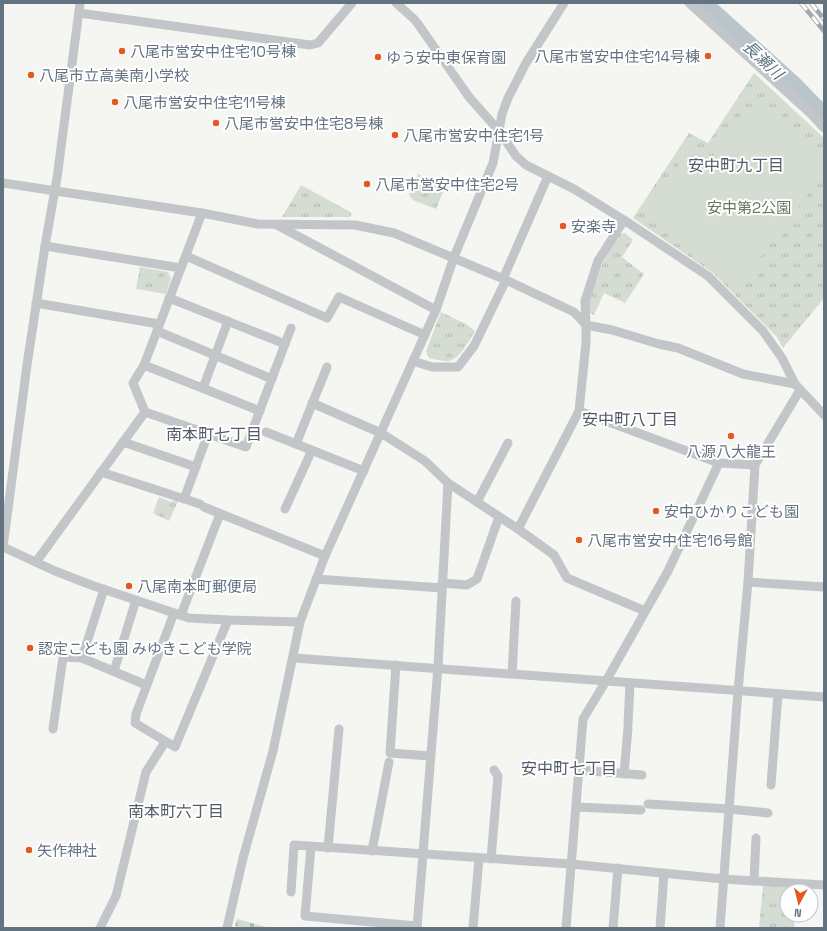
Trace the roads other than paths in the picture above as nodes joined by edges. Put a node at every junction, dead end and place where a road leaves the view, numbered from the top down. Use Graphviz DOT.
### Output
graph roads {
  1 [pos="80,3"];
  2 [pos="352,3"];
  3 [pos="396,3"];
  4 [pos="564,3"];
  5 [pos="689,3"];
  6 [pos="79,13"];
  7 [pos="824,128"];
  8 [pos="500,132"];
  9 [pos="548,176"];
  10 [pos="3,183"];
  11 [pos="54,191"];
  12 [pos="202,213"];
  13 [pos="624,220"];
  14 [pos="276,224"];
  15 [pos="44,246"];
  16 [pos="186,256"];
  17 [pos="454,257"];
  18 [pos="181,268"];
  19 [pos="504,279"];
  20 [pos="169,298"];
  21 [pos="36,302"];
  22 [pos="436,310"];
  23 [pos="228,321"];
  24 [pos="586,325"];
  25 [pos="158,327"];
  26 [pos="291,328"];
  27 [pos="425,335"];
  28 [pos="285,344"];
  29 [pos="215,356"];
  30 [pos="413,361"];
  31 [pos="144,365"];
  32 [pos="327,367"];
  33 [pos="272,379"];
  34 [pos="797,387"];
  35 [pos="203,388"];
  36 [pos="312,403"];
  37 [pos="260,410"];
  38 [pos="579,411"];
  39 [pos="145,412"];
  40 [pos="824,415"];
  41 [pos="266,432"];
  42 [pos="381,433"];
  43 [pos="208,434"];
  44 [pos="123,442"];
  45 [pos="508,443"];
  46 [pos="296,444"];
  47 [pos="312,450"];
  48 [pos="719,464"];
  49 [pos="755,465"];
  50 [pos="196,467"];
  51 [pos="364,471"];
  52 [pos="101,472"];
  53 [pos="448,483"];
  54 [pos="184,499"];
  55 [pos="477,502"];
  56 [pos="286,509"];
  57 [pos="220,514"];
  58 [pos="499,517"];
  59 [pos="518,529"];
  60 [pos="325,556"];
  61 [pos="36,562"];
  62 [pos="316,580"];
  63 [pos="748,582"];
  64 [pos="442,586"];
  65 [pos="824,587"];
  66 [pos="104,590"];
  67 [pos="136,600"];
  68 [pos="516,601"];
  69 [pos="645,611"];
  70 [pos="177,614"];
  71 [pos="228,620"];
  72 [pos="300,622"];
  73 [pos="82,658"];
  74 [pos="294,658"];
  75 [pos="396,665"];
  76 [pos="438,668"];
  77 [pos="114,671"];
  78 [pos="512,674"];
  79 [pos="606,681"];
  80 [pos="630,683"];
  81 [pos="146,685"];
  82 [pos="738,691"];
  83 [pos="778,694"];
  84 [pos="824,697"];
  85 [pos="53,729"];
  86 [pos="339,729"];
  87 [pos="165,742"];
  88 [pos="430,756"];
  89 [pos="390,762"];
  90 [pos="494,770"];
  91 [pos="579,770"];
  92 [pos="624,774"];
  93 [pos="642,775"];
  94 [pos="771,785"];
  95 [pos="576,807"];
  96 [pos="729,808"];
  97 [pos="768,813"];
  98 [pos="756,838"];
  99 [pos="311,847"];
  100 [pos="328,848"];
  101 [pos="372,851"];
  102 [pos="423,854"];
  103 [pos="479,858"];
  104 [pos="491,859"];
  105 [pos="572,864"];
  106 [pos="618,868"];
  107 [pos="664,873"];
  108 [pos="723,879"];
  109 [pos="754,881"];
  110 [pos="824,885"];
  111 [pos="291,892"];
  112 [pos="417,927"];
  113 [pos="100,928"];
  114 [pos="227,928"];
  115 [pos="473,928"];
  116 [pos="566,928"];
  117 [pos="613,928"];
  118 [pos="660,928"];
  119 [pos="720,928"];
  1 -- 6 [label="street"];
  2 -- 6 [label="street"];
  3 -- 8 [label="street"];
  4 -- 8 [label="street"];
  5 -- 7 [label="street"];
  6 -- 11 [label="street"];
  8 -- 9 [label="street"];
  8 -- 17 [label="street"];
  9 -- 13 [label="street"];
  9 -- 19 [label="street"];
  10 -- 11 [label="street"];
  11 -- 12 [label="street"];
  11 -- 15 [label="street"];
  12 -- 14 [label="street"];
  12 -- 16 [label="street"];
  13 -- 24 [label="street"];
  13 -- 34 [label="street"];
  14 -- 17 [label="street"];
  14 -- 22 [label="street"];
  15 -- 18 [label="street"];
  15 -- 21 [label="street"];
  16 -- 18 [label="street"];
  16 -- 27 [label="street"];
  17 -- 19 [label="street"];
  17 -- 22 [label="street"];
  18 -- 20 [label="street"];
  19 -- 24 [label="street"];
  19 -- 30 [label="street"];
  20 -- 23 [label="street"];
  20 -- 25 [label="street"];
  21 -- 25 [label="street"];
  21 -- 61 [label="street"];
  22 -- 27 [label="street"];
  23 -- 28 [label="street"];
  23 -- 29 [label="street"];
  24 -- 34 [label="street"];
  24 -- 38 [label="street"];
  25 -- 29 [label="street"];
  25 -- 31 [label="street"];
  26 -- 28 [label="street"];
  27 -- 30 [label="street"];
  28 -- 33 [label="street"];
  29 -- 33 [label="street"];
  29 -- 35 [label="street"];
  30 -- 42 [label="street"];
  31 -- 35 [label="street"];
  31 -- 39 [label="street"];
  32 -- 36 [label="street"];
  33 -- 37 [label="street"];
  34 -- 40 [label="street"];
  34 -- 49 [label="street"];
  35 -- 37 [label="street"];
  36 -- 42 [label="street"];
  36 -- 46 [label="street"];
  37 -- 43 [label="street"];
  38 -- 48 [label="street"];
  38 -- 59 [label="street"];
  39 -- 43 [label="street"];
  39 -- 44 [label="street"];
  41 -- 46 [label="street"];
  42 -- 51 [label="street"];
  42 -- 53 [label="street"];
  43 -- 50 [label="street"];
  44 -- 50 [label="street"];
  44 -- 52 [label="street"];
  45 -- 55 [label="street"];
  46 -- 47 [label="street"];
  47 -- 51 [label="street"];
  47 -- 56 [label="street"];
  48 -- 49 [label="street"];
  48 -- 69 [label="street"];
  49 -- 63 [label="street"];
  50 -- 54 [label="street"];
  51 -- 60 [label="street"];
  52 -- 54 [label="street"];
  52 -- 61 [label="street"];
  53 -- 55 [label="street"];
  53 -- 64 [label="street"];
  54 -- 57 [label="street"];
  55 -- 58 [label="street"];
  57 -- 60 [label="street"];
  57 -- 70 [label="street"];
  58 -- 59 [label="street"];
  58 -- 64 [label="street"];
  59 -- 69 [label="street"];
  60 -- 62 [label="street"];
  61 -- 66 [label="street"];
  62 -- 64 [label="street"];
  62 -- 72 [label="street"];
  63 -- 65 [label="street"];
  63 -- 82 [label="street"];
  64 -- 76 [label="street"];
  66 -- 67 [label="street"];
  66 -- 73 [label="street"];
  67 -- 70 [label="street"];
  67 -- 77 [label="street"];
  68 -- 78 [label="street"];
  69 -- 79 [label="street"];
  70 -- 71 [label="street"];
  70 -- 81 [label="street"];
  71 -- 72 [label="street"];
  71 -- 87 [label="street"];
  72 -- 74 [label="street"];
  73 -- 77 [label="street"];
  73 -- 85 [label="street"];
  74 -- 75 [label="street"];
  74 -- 114 [label="street"];
  75 -- 76 [label="street"];
  75 -- 88 [label="street"];
  76 -- 78 [label="street"];
  76 -- 88 [label="street"];
  77 -- 81 [label="street"];
  78 -- 79 [label="street"];
  79 -- 80 [label="street"];
  79 -- 91 [label="street"];
  80 -- 82 [label="street"];
  80 -- 92 [label="street"];
  81 -- 87 [label="street"];
  82 -- 83 [label="street"];
  82 -- 96 [label="street"];
  83 -- 84 [label="street"];
  83 -- 94 [label="street"];
  86 -- 100 [label="street"];
  87 -- 113 [label="street"];
  88 -- 102 [label="street"];
  89 -- 101 [label="street"];
  90 -- 104 [label="street"];
  91 -- 92 [label="street"];
  91 -- 95 [label="street"];
  92 -- 93 [label="street"];
  95 -- 96 [label="street"];
  95 -- 105 [label="street"];
  96 -- 97 [label="street"];
  96 -- 108 [label="street"];
  98 -- 109 [label="street"];
  99 -- 100 [label="street"];
  99 -- 111 [label="street"];
  99 -- 112 [label="street"];
  100 -- 101 [label="street"];
  101 -- 102 [label="street"];
  102 -- 103 [label="street"];
  102 -- 112 [label="street"];
  103 -- 104 [label="street"];
  103 -- 115 [label="street"];
  104 -- 105 [label="street"];
  105 -- 106 [label="street"];
  105 -- 116 [label="street"];
  106 -- 107 [label="street"];
  106 -- 117 [label="street"];
  107 -- 108 [label="street"];
  107 -- 118 [label="street"];
  108 -- 109 [label="street"];
  108 -- 119 [label="street"];
  109 -- 110 [label="street"];
}
